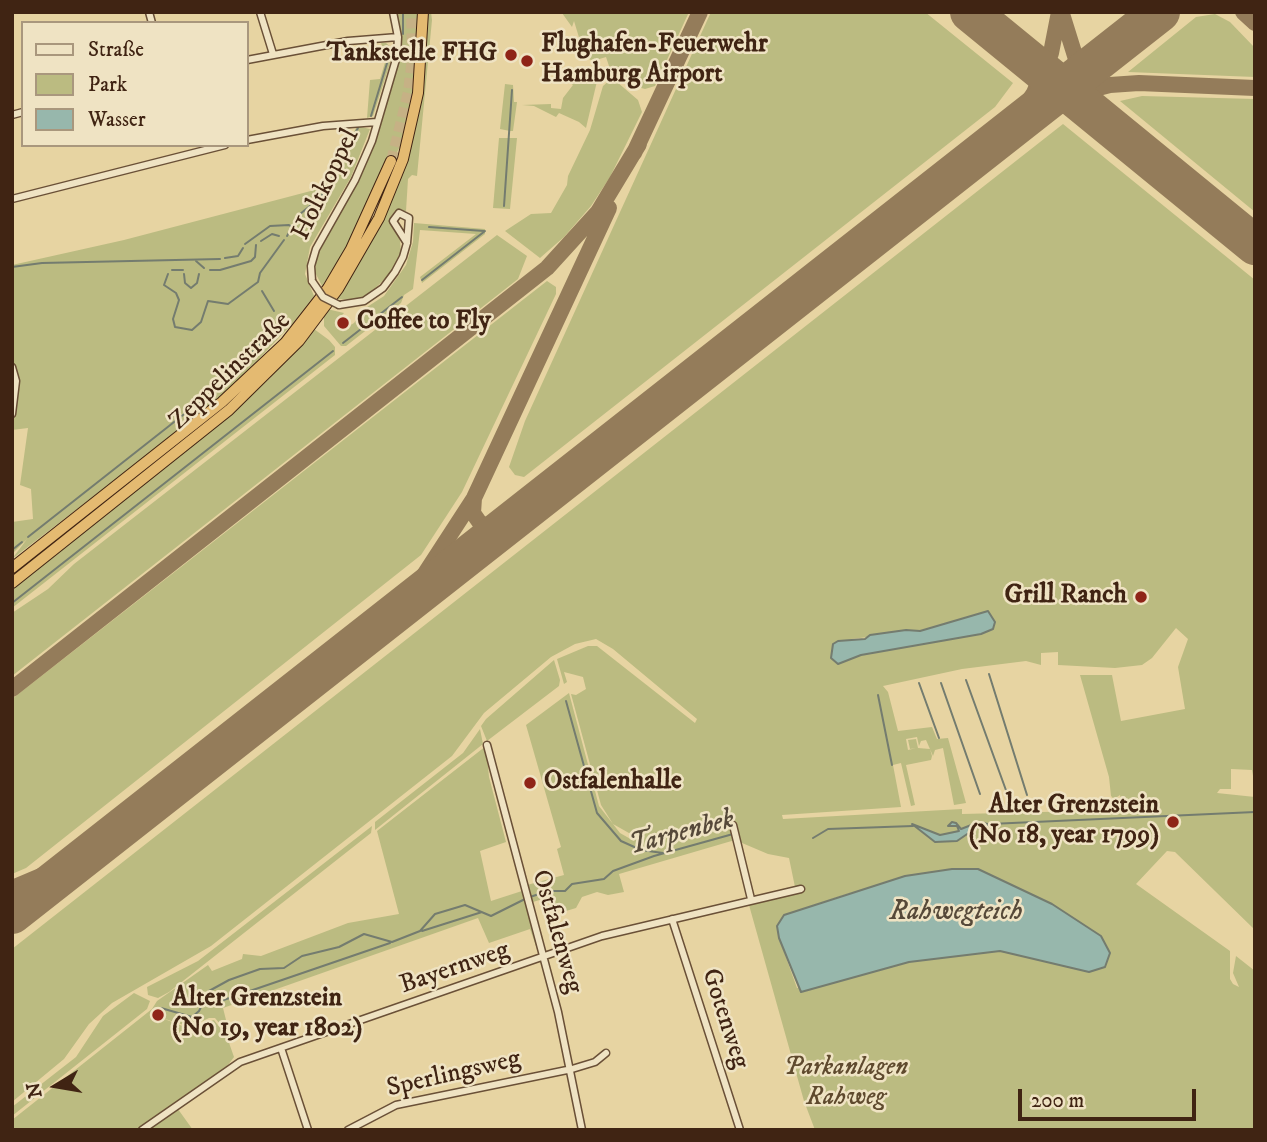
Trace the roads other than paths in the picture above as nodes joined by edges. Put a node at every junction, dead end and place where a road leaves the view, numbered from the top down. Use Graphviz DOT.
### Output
graph roads {
  1 [pos="260,12"];
  2 [pos="393,12"];
  3 [pos="423,12"];
  4 [pos="398,37"];
  5 [pos="273,54"];
  6 [pos="248,60"];
  7 [pos="377,122"];
  8 [pos="248,141"];
  9 [pos="199,148"];
  10 [pos="391,160"];
  11 [pos="12,199"];
  12 [pos="407,243"];
  13 [pos="12,367"];
  14 [pos="12,414"];
  15 [pos="12,568"];
  16 [pos="12,583"];
  17 [pos="487,745"];
  18 [pos="733,827"];
  19 [pos="801,889"];
  20 [pos="751,899"];
  21 [pos="672,919"];
  22 [pos="544,959"];
  23 [pos="281,1048"];
  24 [pos="606,1054"];
  25 [pos="572,1069"];
  26 [pos="142,1130"];
  27 [pos="308,1130"];
  28 [pos="348,1130"];
  29 [pos="582,1130"];
  30 [pos="740,1130"];
  1 -- 5 [label="street"];
  2 -- 4 [label="street, Holtkoppel"];
  3 -- 16 [label="highway, Zeppelinstraße"];
  4 -- 5 [label="street"];
  4 -- 7 [label="street, Holtkoppel"];
  5 -- 6 [label="street"];
  7 -- 8 [label="street"];
  7 -- 12 [label="street, Holtkoppel, bridge"];
  9 -- 11 [label="street"];
  10 -- 15 [label="highway, Zeppelinstraße"];
  13 -- 14 [label="street"];
  17 -- 22 [label="street, Ostfalenweg"];
  18 -- 20 [label="street"];
  19 -- 20 [label="street, Bayernweg"];
  20 -- 21 [label="street, Bayernweg"];
  21 -- 22 [label="street, Bayernweg"];
  21 -- 30 [label="street, Gotenweg"];
  22 -- 23 [label="street, Bayernweg"];
  22 -- 25 [label="street, Ostfalenweg"];
  23 -- 26 [label="street, Bayernweg"];
  23 -- 27 [label="street"];
  24 -- 25 [label="street, Sperlingsweg"];
  25 -- 28 [label="street, Sperlingsweg"];
  25 -- 29 [label="street, Ostfalenweg"];
}
